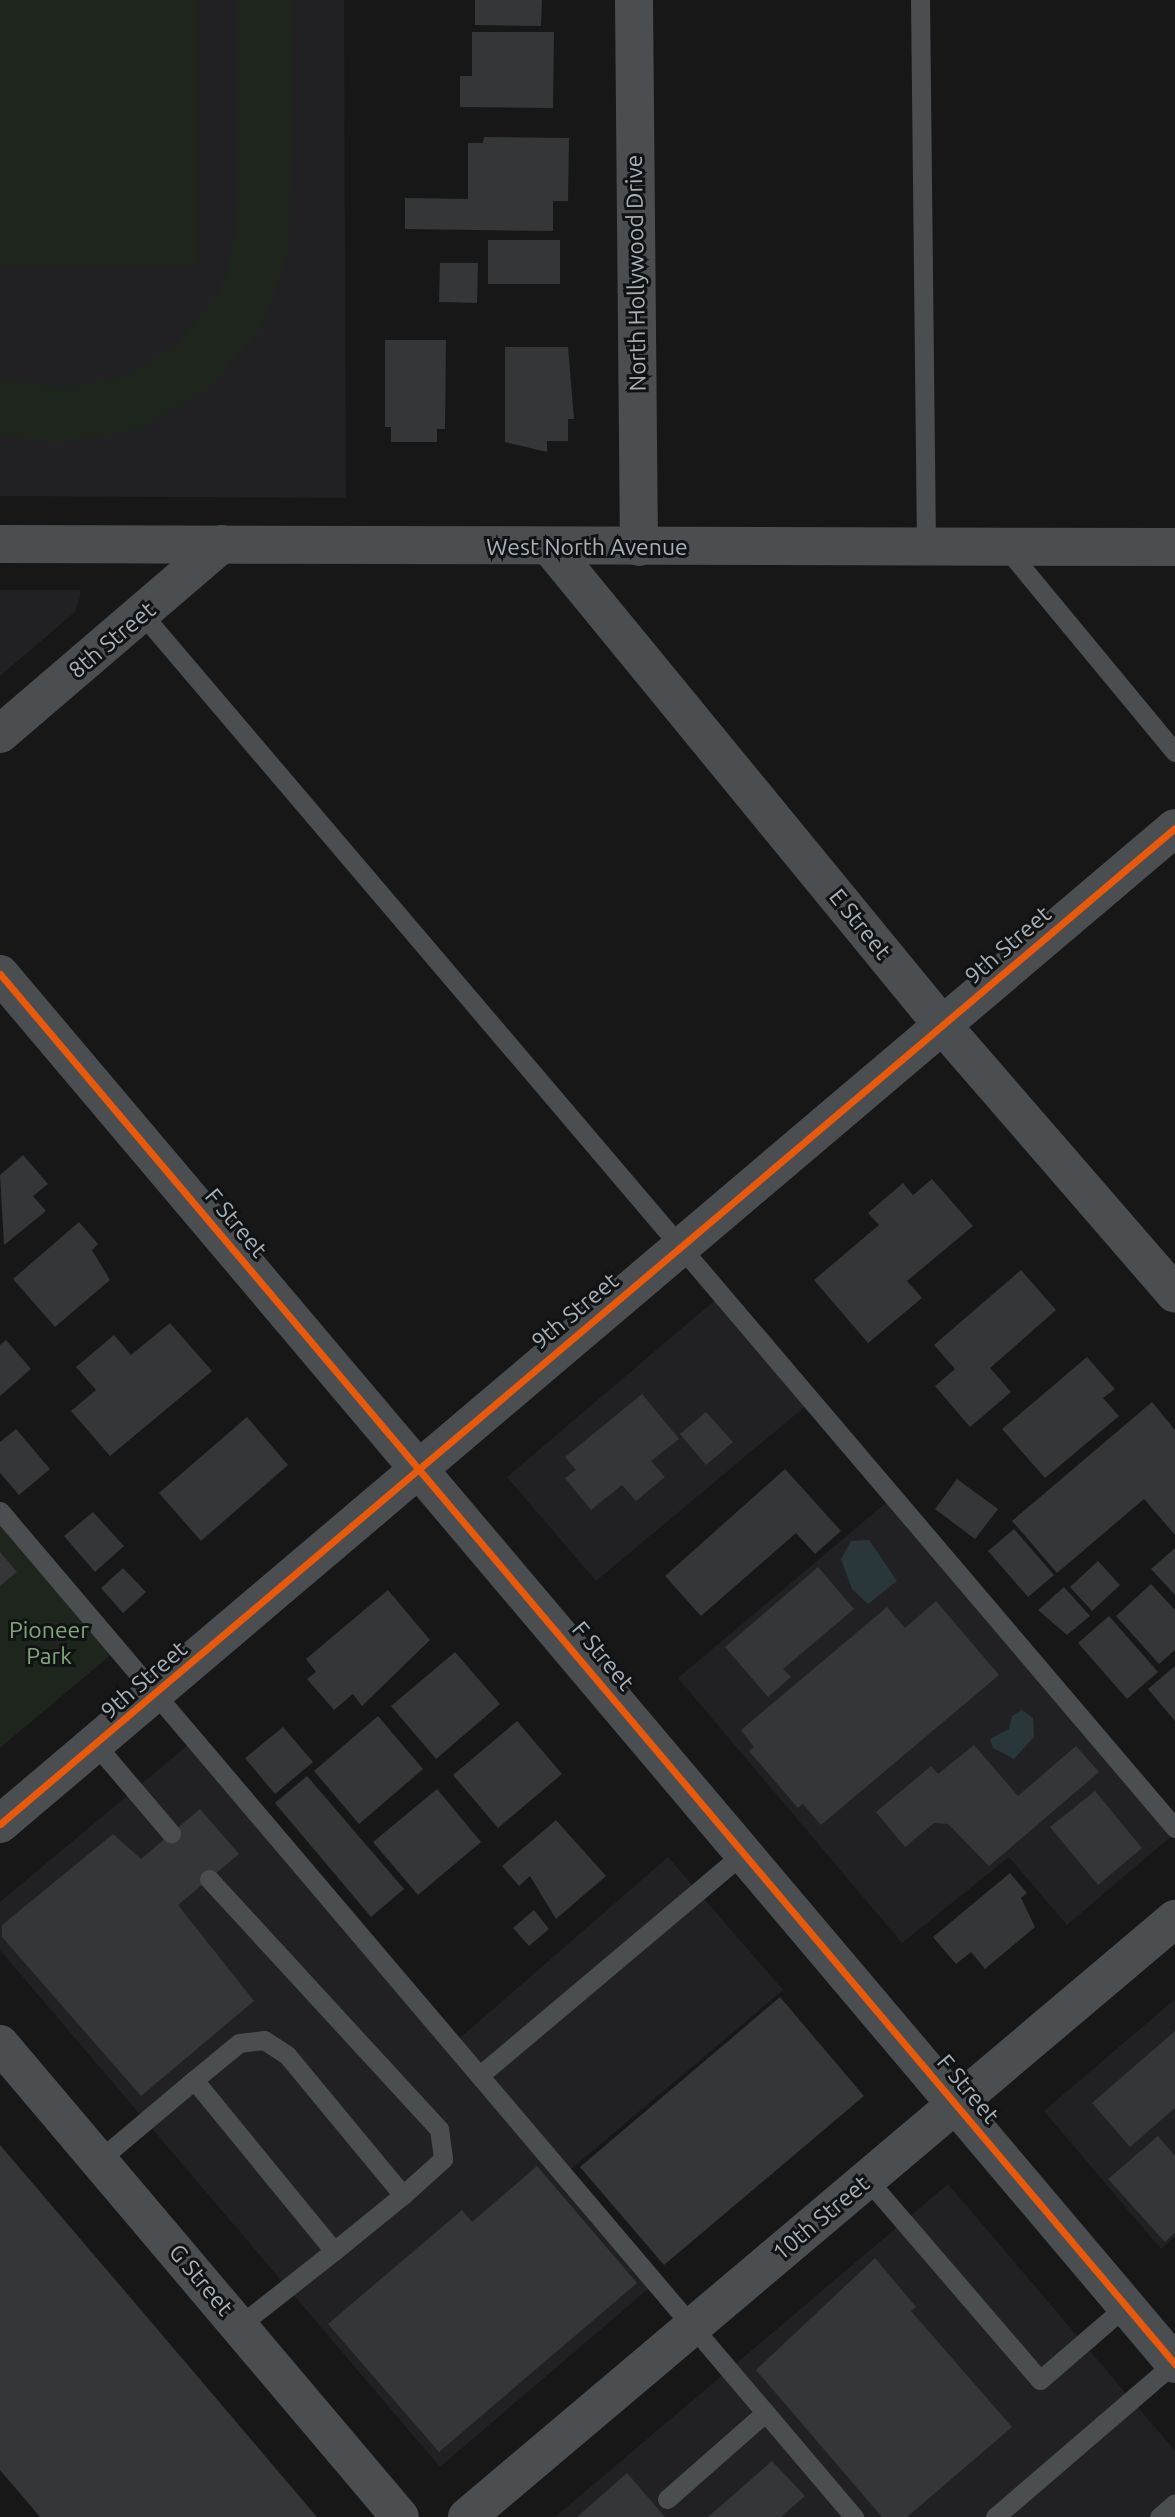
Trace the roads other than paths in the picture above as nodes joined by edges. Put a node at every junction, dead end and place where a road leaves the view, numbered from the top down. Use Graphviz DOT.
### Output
graph roads {
  1 [pos="634,0"];
  2 [pos="920,0"];
  3 [pos="0,544"];
  4 [pos="222,544"];
  5 [pos="639,547"];
  6 [pos="926,547"];
  7 [pos="1005,547"];
  8 [pos="1175,547"];
  9 [pos="551,548"];
  10 [pos="143,615"];
  11 [pos="0,734"];
  12 [pos="1175,752"];
  13 [pos="1175,828"];
  14 [pos="0,974"];
  15 [pos="943,1026"];
  16 [pos="682,1245"];
  17 [pos="1175,1294"];
  18 [pos="419,1469"];
  19 [pos="0,1511"];
  20 [pos="157,1694"];
  21 [pos="96,1745"];
  22 [pos="0,1824"];
  23 [pos="1175,1828"];
  24 [pos="171,1833"];
  25 [pos="744,1853"];
  26 [pos="209,1879"];
  27 [pos="1175,1919"];
  28 [pos="0,2044"];
  29 [pos="480,2076"];
  30 [pos="194,2080"];
  31 [pos="955,2104"];
  32 [pos="99,2160"];
  33 [pos="867,2179"];
  34 [pos="402,2195"];
  35 [pos="334,2251"];
  36 [pos="1127,2305"];
  37 [pos="240,2325"];
  38 [pos="692,2327"];
  39 [pos="1175,2364"];
  40 [pos="765,2413"];
  41 [pos="667,2499"];
  42 [pos="1175,2503"];
  43 [pos="400,2517"];
  44 [pos="467,2517"];
  45 [pos="853,2517"];
  46 [pos="995,2517"];
  47 [pos="1159,2517"];
  1 -- 5 [label="street, North Hollywood Drive"];
  2 -- 6 [label="lane"];
  3 -- 4 [label="street, West North Avenue"];
  4 -- 9 [label="street, West North Avenue"];
  4 -- 10 [label="street, 8th Street"];
  5 -- 6 [label="street, West North Avenue"];
  5 -- 9 [label="street, West North Avenue"];
  6 -- 7 [label="street, West North Avenue"];
  7 -- 8 [label="street, West North Avenue"];
  7 -- 12 [label="lane"];
  9 -- 15 [label="street, E Street"];
  10 -- 11 [label="street, 8th Street"];
  10 -- 16 [label="lane"];
  13 -- 15 [label="street, 9th Street"];
  14 -- 18 [label="street, F Street"];
  15 -- 16 [label="street, 9th Street"];
  15 -- 17 [label="street, E Street"];
  16 -- 18 [label="street, 9th Street"];
  16 -- 23 [label="lane"];
  18 -- 20 [label="street, 9th Street"];
  18 -- 25 [label="street, F Street"];
  19 -- 20 [label="lane"];
  20 -- 21 [label="street, 9th Street"];
  20 -- 29 [label="lane"];
  21 -- 22 [label="street, 9th Street"];
  21 -- 24 [label="lane"];
  25 -- 29 [label="lane"];
  25 -- 31 [label="street, F Street"];
  26 -- 34 [label="lane"];
  27 -- 31 [label="street, 10th Street"];
  28 -- 32 [label="street, G Street"];
  29 -- 38 [label="lane"];
  30 -- 32 [label="lane"];
  30 -- 34 [label="lane"];
  30 -- 35 [label="lane"];
  31 -- 33 [label="street, 10th Street"];
  31 -- 36 [label="street, F Street"];
  32 -- 37 [label="street, G Street"];
  33 -- 36 [label="lane"];
  33 -- 38 [label="street, 10th Street"];
  34 -- 35 [label="lane"];
  35 -- 37 [label="lane"];
  36 -- 39 [label="street, F Street"];
  37 -- 43 [label="street, G Street"];
  38 -- 40 [label="lane"];
  38 -- 44 [label="street, 10th Street"];
  39 -- 46 [label="lane"];
  40 -- 41 [label="lane"];
  40 -- 45 [label="lane"];
  42 -- 47 [label="lane"];
}
